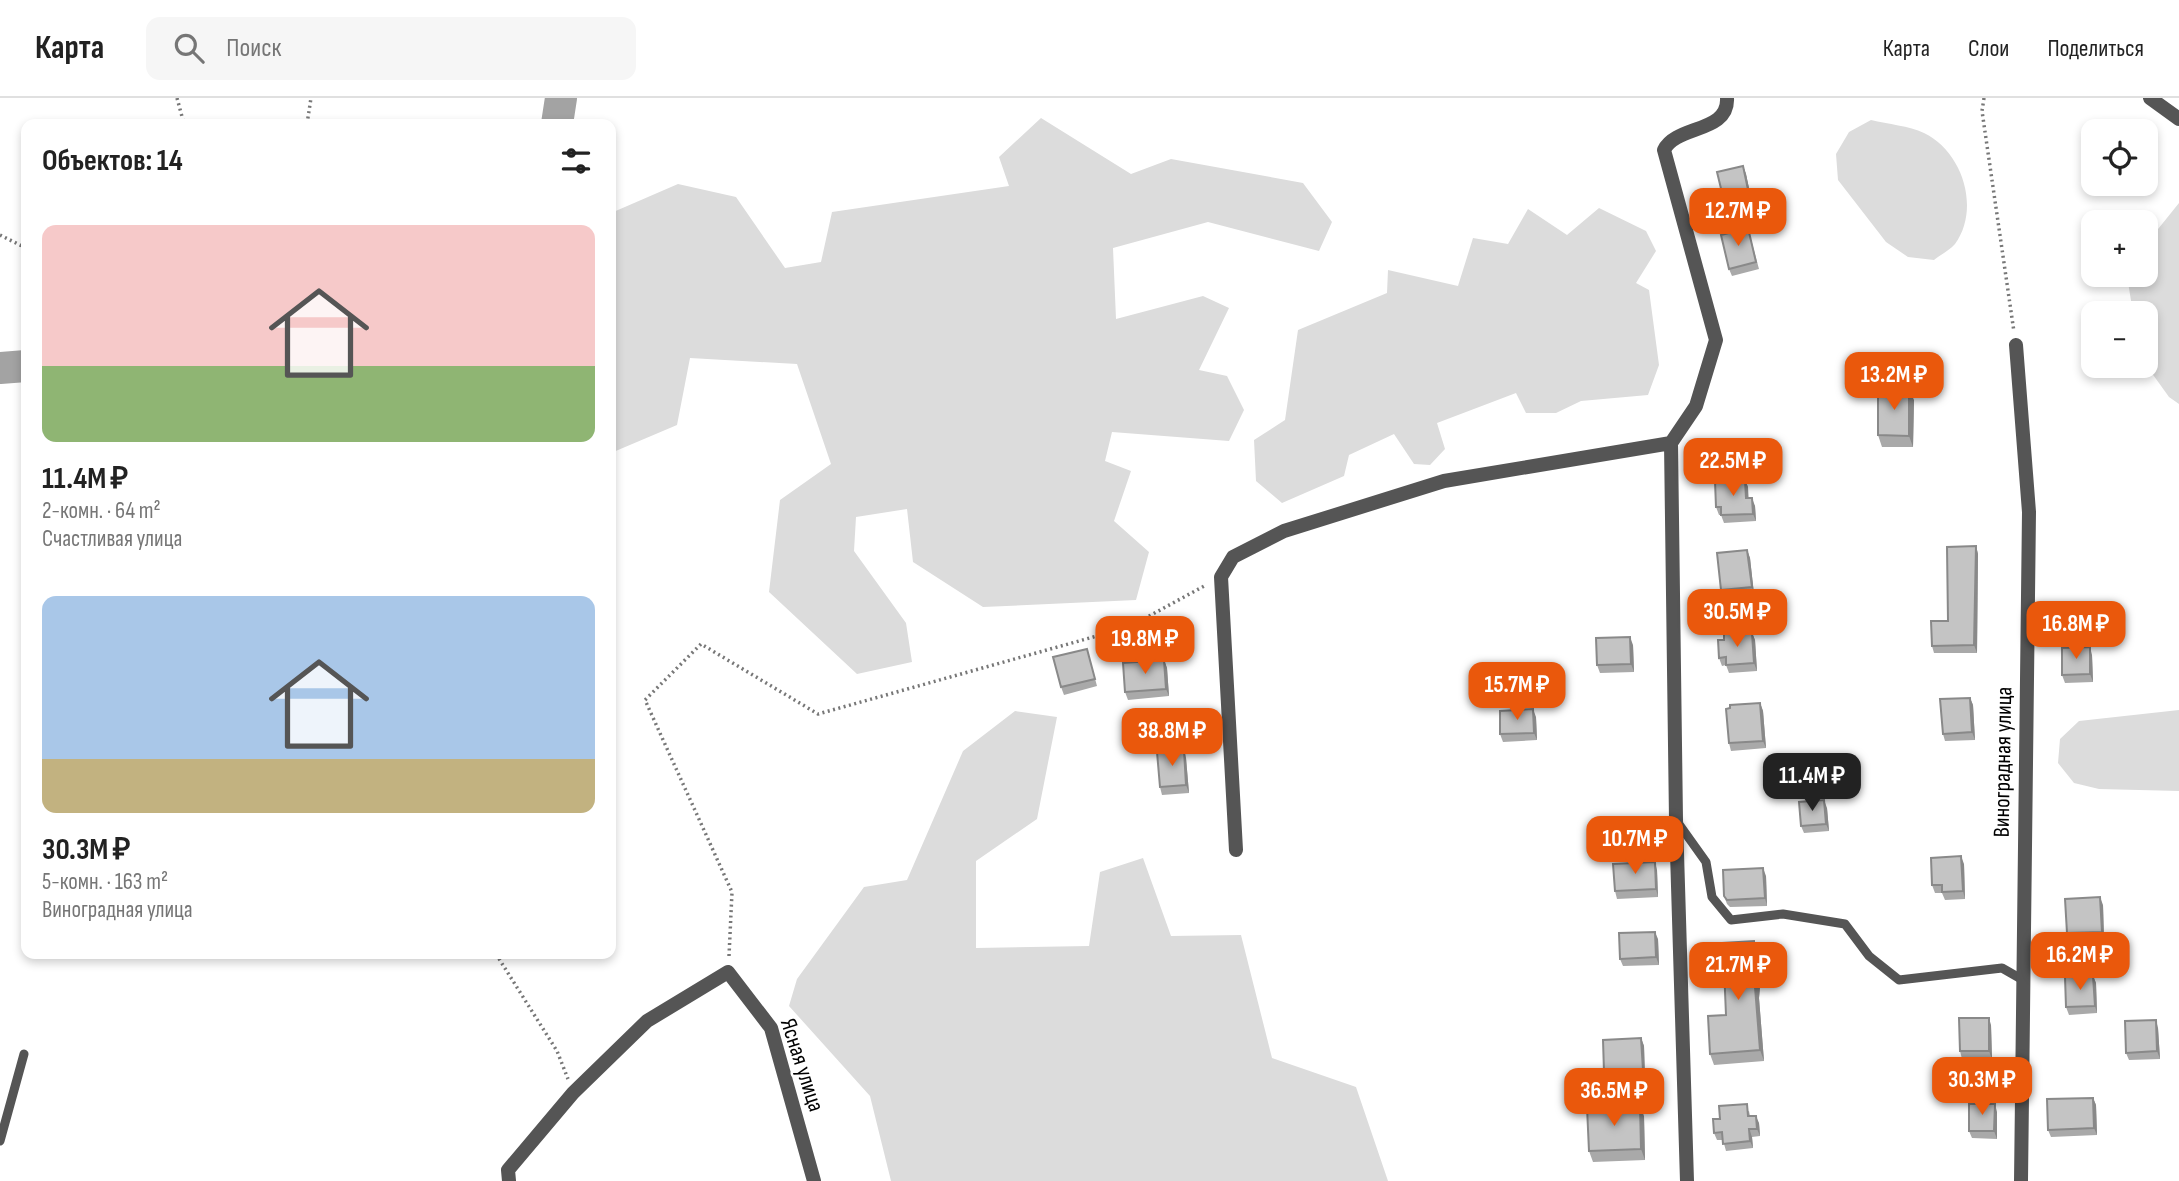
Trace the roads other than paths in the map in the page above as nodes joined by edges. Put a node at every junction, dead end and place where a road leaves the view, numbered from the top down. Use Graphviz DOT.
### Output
graph roads {
  1 [pos="1727,98"];
  2 [pos="2150,98"];
  3 [pos="2179,119"];
  4 [pos="2016,345"];
  5 [pos="1671,443"];
  6 [pos="1676,820"];
  7 [pos="1236,850"];
  8 [pos="2024,980"];
  9 [pos="24,1054"];
  10 [pos="0,1141"];
  11 [pos="509,1181"];
  12 [pos="814,1181"];
  13 [pos="1687,1181"];
  14 [pos="2021,1181"];
  1 -- 5 [label="street"];
  2 -- 3 [label="street"];
  4 -- 8 [label="street, Виноградная улица"];
  5 -- 6 [label="street"];
  5 -- 7 [label="street"];
  6 -- 8 [label="lane"];
  6 -- 13 [label="street"];
  8 -- 14 [label="street, Виноградная улица"];
  9 -- 10 [label="lane"];
  11 -- 12 [label="street, Ясная улица"];
}
